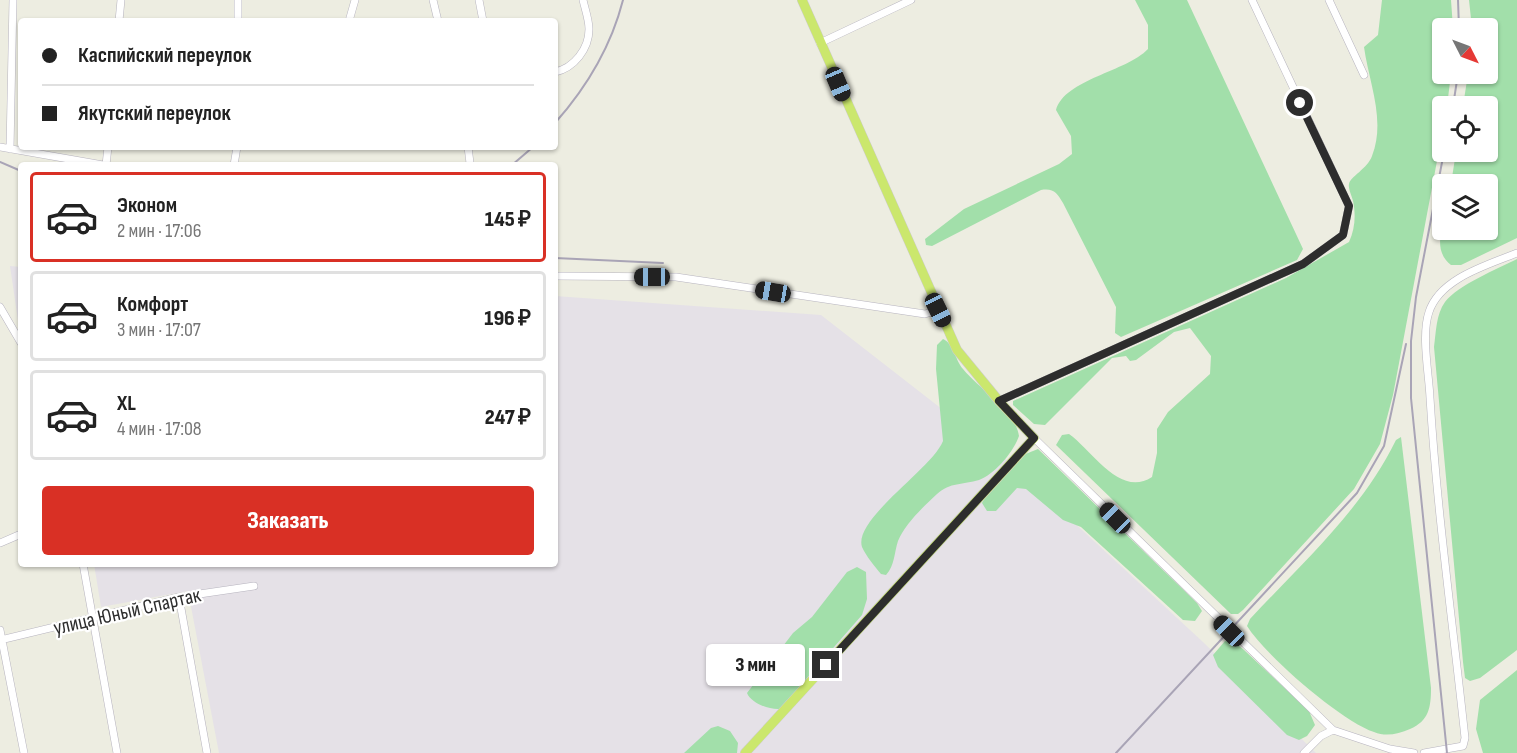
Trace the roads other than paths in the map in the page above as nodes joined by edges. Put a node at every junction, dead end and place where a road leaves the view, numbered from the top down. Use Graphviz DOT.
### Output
graph roads {
  1 [pos="13,0"];
  2 [pos="121,0"];
  3 [pos="238,0"];
  4 [pos="355,0"];
  5 [pos="433,0"];
  6 [pos="478,0"];
  7 [pos="583,0"];
  8 [pos="802,0"];
  9 [pos="911,0"];
  10 [pos="1252,0"];
  11 [pos="1329,0"];
  12 [pos="119,18"];
  13 [pos="238,18"];
  14 [pos="350,18"];
  15 [pos="437,18"];
  16 [pos="482,18"];
  17 [pos="820,43"];
  18 [pos="558,71"];
  19 [pos="1364,75"];
  20 [pos="0,147"];
  21 [pos="10,148"];
  22 [pos="18,149"];
  23 [pos="21,150"];
  24 [pos="88,162"];
  25 [pos="1517,253"];
  26 [pos="558,276"];
  27 [pos="0,307"];
  28 [pos="938,310"];
  29 [pos="18,338"];
  30 [pos="999,401"];
  31 [pos="1034,438"];
  32 [pos="18,535"];
  33 [pos="0,543"];
  34 [pos="84,567"];
  35 [pos="254,586"];
  36 [pos="179,597"];
  37 [pos="94,618"];
  38 [pos="0,630"];
  39 [pos="1,640"];
  40 [pos="1333,730"];
  41 [pos="24,753"];
  42 [pos="117,753"];
  43 [pos="207,753"];
  44 [pos="745,753"];
  45 [pos="1304,753"];
  46 [pos="1414,753"];
  47 [pos="1424,753"];
  1 -- 21 [label="street"];
  2 -- 12 [label="street"];
  3 -- 13 [label="street"];
  4 -- 14 [label="street"];
  5 -- 15 [label="street"];
  6 -- 16 [label="street"];
  7 -- 18 [label="street"];
  8 -- 17 [label="main road"];
  9 -- 17 [label="street"];
  10 -- 30 [label="street"];
  11 -- 19 [label="street"];
  17 -- 28 [label="main road"];
  20 -- 21 [label="street"];
  21 -- 22 [label="street"];
  23 -- 24 [label="street"];
  25 -- 47 [label="street"];
  26 -- 28 [label="street"];
  27 -- 29 [label="street"];
  28 -- 30 [label="main road"];
  30 -- 31 [label="main road"];
  31 -- 40 [label="street"];
  31 -- 44 [label="main road"];
  32 -- 33 [label="street"];
  34 -- 37 [label="street"];
  35 -- 36 [label="street, улица Юный Спартак"];
  36 -- 37 [label="street, улица Юный Спартак"];
  36 -- 43 [label="street"];
  37 -- 39 [label="street, улица Юный Спартак"];
  37 -- 42 [label="street"];
  38 -- 39 [label="street"];
  39 -- 41 [label="street"];
  40 -- 45 [label="street"];
  40 -- 46 [label="street"];
}
